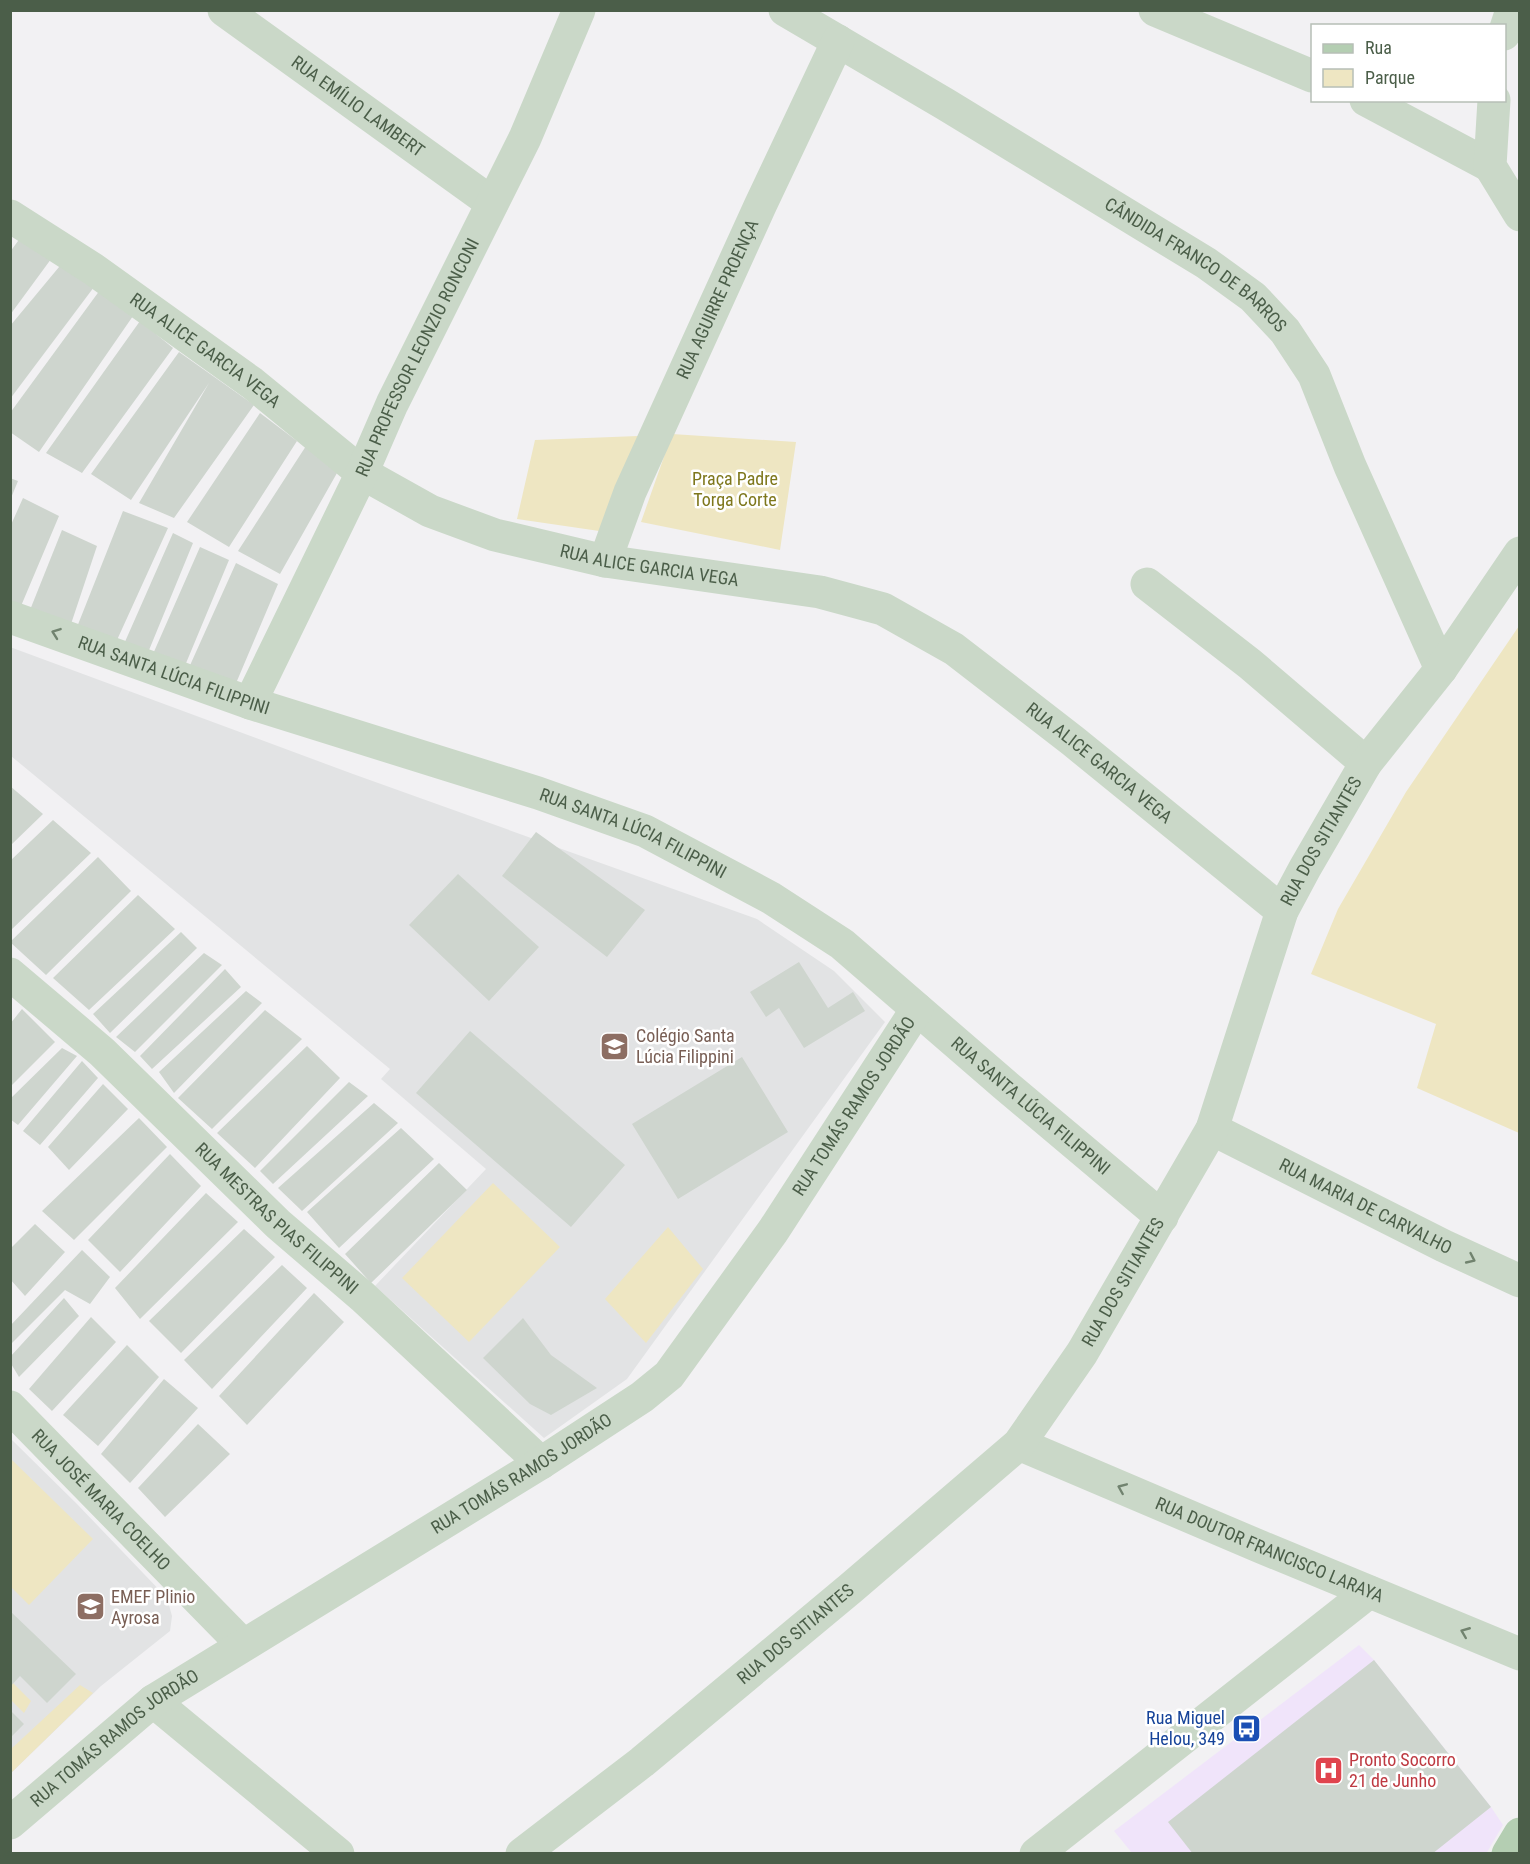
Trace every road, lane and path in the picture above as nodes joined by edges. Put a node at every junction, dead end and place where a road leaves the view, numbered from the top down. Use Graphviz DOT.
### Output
graph roads {
  1 [pos="224,10"];
  2 [pos="579,10"];
  3 [pos="785,10"];
  4 [pos="1155,10"];
  5 [pos="1512,10"];
  6 [pos="1506,28"];
  7 [pos="838,41"];
  8 [pos="1311,76"];
  9 [pos="1370,102"];
  10 [pos="1494,102"];
  11 [pos="1490,166"];
  12 [pos="492,203"];
  13 [pos="1520,215"];
  14 [pos="10,216"];
  15 [pos="362,473"];
  16 [pos="1520,553"];
  17 [pos="605,561"];
  18 [pos="1147,584"];
  19 [pos="10,617"];
  20 [pos="1441,669"];
  21 [pos="249,703"];
  22 [pos="1366,763"];
  23 [pos="1282,911"];
  24 [pos="14,985"];
  25 [pos="917,1009"];
  26 [pos="1212,1129"];
  27 [pos="1162,1217"];
  28 [pos="1520,1281"];
  29 [pos="10,1407"];
  30 [pos="1019,1444"];
  31 [pos="542,1463"];
  32 [pos="1369,1592"];
  33 [pos="243,1645"];
  34 [pos="1520,1654"];
  35 [pos="153,1701"];
  36 [pos="10,1823"];
  37 [pos="1520,1834"];
  38 [pos="338,1854"];
  39 [pos="522,1854"];
  40 [pos="1036,1854"];
  41 [pos="1508,1854"];
  1 -- 12 [label="street, RUA EMÍLIO LAMBERT"];
  2 -- 12 [label="street, RUA PROFESSOR LEONZIO RONCONI"];
  3 -- 7 [label="street, CÂNDIDA FRANCO DE BARROS"];
  4 -- 8 [label="street"];
  5 -- 6 [label="street"];
  7 -- 17 [label="street, RUA AGUIRRE PROENÇA"];
  7 -- 20 [label="street, CÂNDIDA FRANCO DE BARROS"];
  9 -- 11 [label="street"];
  10 -- 11 [label="street"];
  11 -- 13 [label="street"];
  12 -- 15 [label="street, RUA PROFESSOR LEONZIO RONCONI"];
  14 -- 15 [label="street, RUA ALICE GARCIA VEGA"];
  15 -- 17 [label="street, RUA ALICE GARCIA VEGA"];
  15 -- 21 [label="street, RUA PROFESSOR LEONZIO RONCONI"];
  16 -- 20 [label="street, RUA DOS SITIANTES"];
  17 -- 23 [label="street, RUA ALICE GARCIA VEGA"];
  18 -- 22 [label="street"];
  21 -- 19 [label="street, RUA SANTA LÚCIA FILIPPINI, one-way"];
  20 -- 22 [label="street, RUA DOS SITIANTES"];
  21 -- 25 [label="street, RUA SANTA LÚCIA FILIPPINI"];
  22 -- 23 [label="street, RUA DOS SITIANTES"];
  23 -- 26 [label="street, RUA DOS SITIANTES"];
  24 -- 31 [label="street, RUA MESTRAS PIAS FILIPPINI"];
  25 -- 27 [label="street, RUA SANTA LÚCIA FILIPPINI"];
  25 -- 31 [label="street, RUA TOMÁS RAMOS JORDÃO"];
  26 -- 27 [label="street, RUA DOS SITIANTES"];
  26 -- 28 [label="street, RUA MARIA DE CARVALHO, one-way"];
  27 -- 30 [label="street, RUA DOS SITIANTES"];
  29 -- 33 [label="street, RUA JOSÉ MARIA COELHO"];
  32 -- 30 [label="street, RUA DOUTOR FRANCISCO LARAYA, one-way"];
  30 -- 39 [label="street, RUA DOS SITIANTES"];
  31 -- 33 [label="street, RUA TOMÁS RAMOS JORDÃO"];
  34 -- 32 [label="street, RUA DOUTOR FRANCISCO LARAYA, one-way"];
  32 -- 40 [label="street"];
  33 -- 35 [label="street, RUA TOMÁS RAMOS JORDÃO"];
  35 -- 36 [label="street, RUA TOMÁS RAMOS JORDÃO"];
  35 -- 38 [label="street"];
  37 -- 41 [label="main road"];
}
